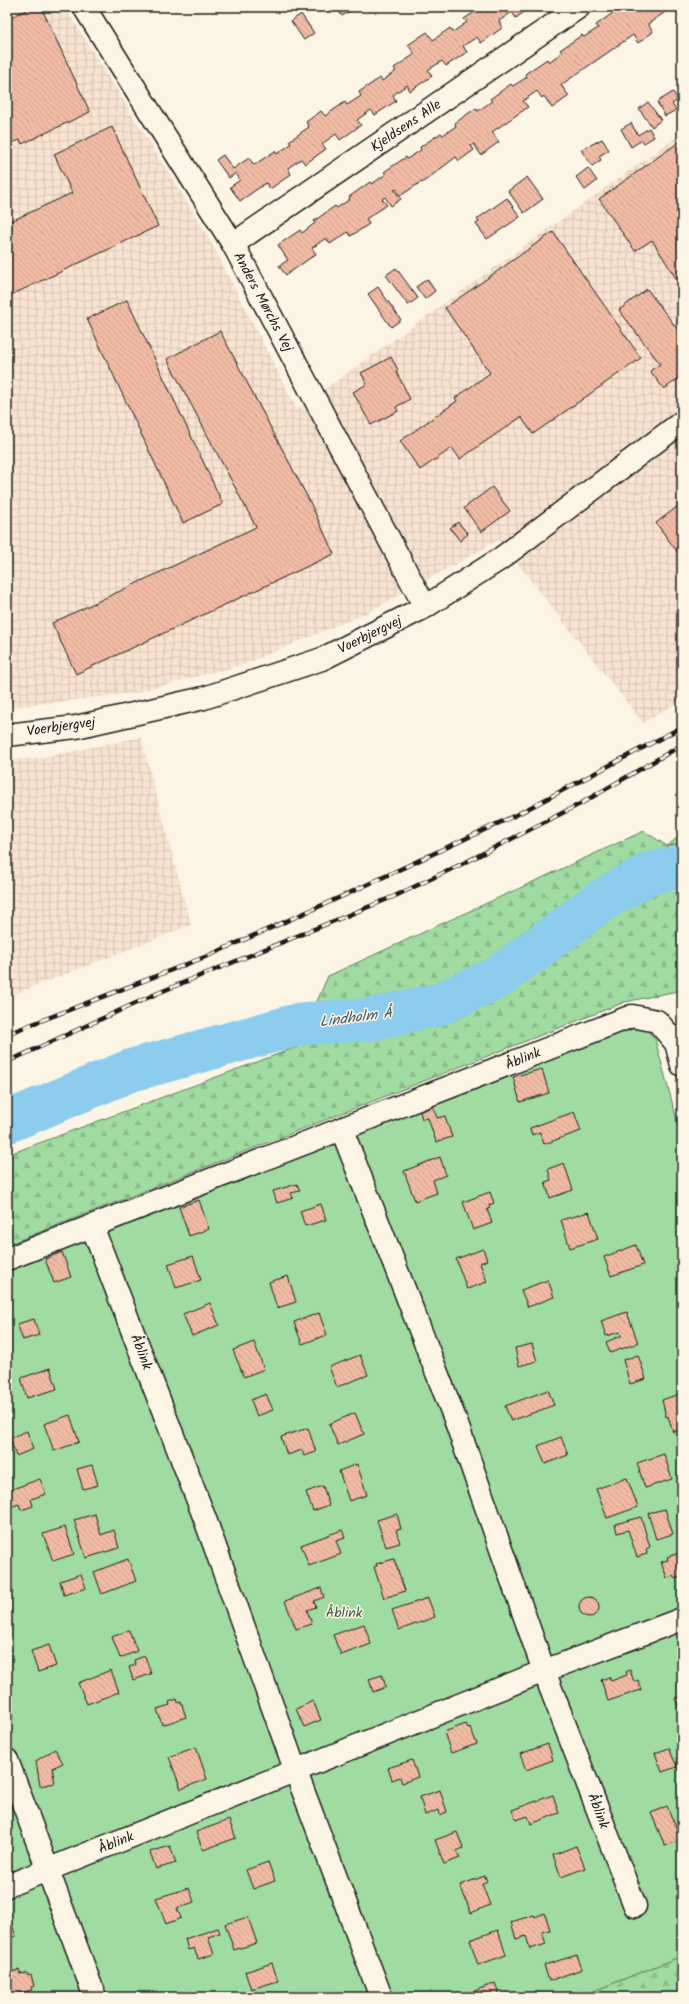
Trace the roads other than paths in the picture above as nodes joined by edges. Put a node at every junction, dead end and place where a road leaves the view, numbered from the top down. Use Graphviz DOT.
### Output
graph roads {
  1 [pos="84,7"];
  2 [pos="579,7"];
  3 [pos="233,244"];
  4 [pos="682,422"];
  5 [pos="425,607"];
  6 [pos="7,735"];
  7 [pos="682,1064"];
  8 [pos="342,1130"];
  9 [pos="92,1226"];
  10 [pos="7,1259"];
  11 [pos="682,1619"];
  12 [pos="544,1671"];
  13 [pos="7,1760"];
  14 [pos="296,1772"];
  15 [pos="49,1870"];
  16 [pos="7,1886"];
  17 [pos="635,1906"];
  18 [pos="95,1997"];
  19 [pos="381,1997"];
  1 -- 3 [label="street, Anders Mørchs Vej"];
  2 -- 3 [label="street, Kjeldsens Alle"];
  3 -- 5 [label="street, Anders Mørchs Vej"];
  4 -- 5 [label="street, Voerbjergvej"];
  5 -- 6 [label="street, Voerbjergvej"];
  7 -- 8 [label="street, Åblink"];
  8 -- 9 [label="street, Åblink"];
  8 -- 12 [label="street, Åblink"];
  9 -- 10 [label="street, Åblink"];
  9 -- 14 [label="street, Åblink"];
  11 -- 12 [label="street, Åblink"];
  12 -- 14 [label="street, Åblink"];
  12 -- 17 [label="street, Åblink"];
  13 -- 15 [label="street"];
  14 -- 15 [label="street, Åblink"];
  14 -- 19 [label="street, Åblink"];
  15 -- 16 [label="street, Åblink"];
  15 -- 18 [label="street"];
}
